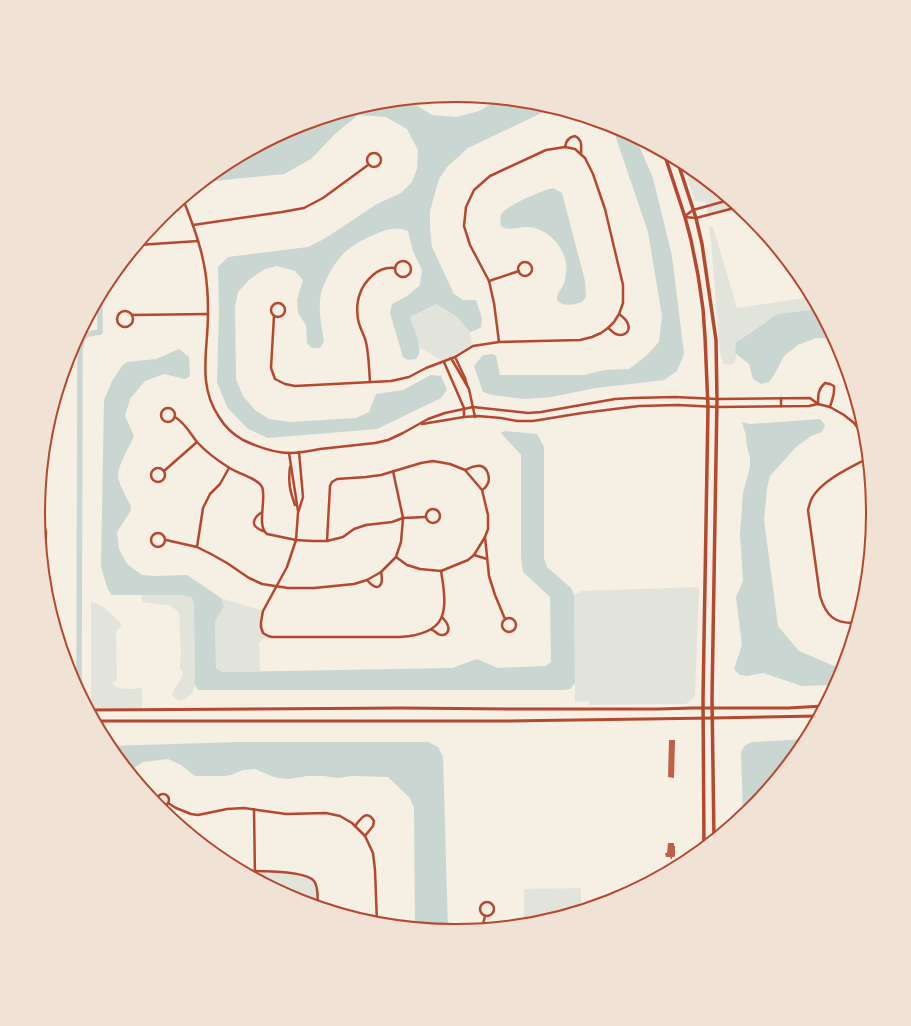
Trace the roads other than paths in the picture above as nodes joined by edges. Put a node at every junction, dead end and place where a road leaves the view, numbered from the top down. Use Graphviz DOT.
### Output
graph roads {
  1 [pos="565,146"];
  2 [pos="581,154"];
  3 [pos="666,160"];
  4 [pos="368,164"];
  5 [pos="680,169"];
  6 [pos="723,202"];
  7 [pos="185,204"];
  8 [pos="731,209"];
  9 [pos="693,210"];
  10 [pos="685,217"];
  11 [pos="696,218"];
  12 [pos="193,225"];
  13 [pos="198,241"];
  14 [pos="146,244"];
  15 [pos="395,268"];
  16 [pos="519,271"];
  17 [pos="488,281"];
  18 [pos="208,314"];
  19 [pos="619,314"];
  20 [pos="132,315"];
  21 [pos="274,316"];
  22 [pos="608,328"];
  23 [pos="499,342"];
  24 [pos="455,357"];
  25 [pos="451,358"];
  26 [pos="444,362"];
  27 [pos="370,382"];
  28 [pos="469,389"];
  29 [pos="708,398"];
  30 [pos="781,398"];
  31 [pos="717,399"];
  32 [pos="818,404"];
  33 [pos="781,406"];
  34 [pos="473,407"];
  35 [pos="708,407"];
  36 [pos="717,407"];
  37 [pos="830,407"];
  38 [pos="464,408"];
  39 [pos="175,417"];
  40 [pos="464,417"];
  41 [pos="475,417"];
  42 [pos="420,425"];
  43 [pos="856,426"];
  44 [pos="198,442"];
  45 [pos="299,452"];
  46 [pos="289,453"];
  47 [pos="862,461"];
  48 [pos="229,468"];
  49 [pos="465,470"];
  50 [pos="164,471"];
  51 [pos="393,472"];
  52 [pos="482,490"];
  53 [pos="262,512"];
  54 [pos="298,513"];
  55 [pos="425,517"];
  56 [pos="403,518"];
  57 [pos="264,531"];
  58 [pos="485,537"];
  59 [pos="166,540"];
  60 [pos="296,540"];
  61 [pos="327,541"];
  62 [pos="197,547"];
  63 [pos="474,554"];
  64 [pos="396,557"];
  65 [pos="487,559"];
  66 [pos="381,572"];
  67 [pos="441,572"];
  68 [pos="367,580"];
  69 [pos="276,586"];
  70 [pos="442,617"];
  71 [pos="505,619"];
  72 [pos="851,623"];
  73 [pos="432,630"];
  74 [pos="818,706"];
  75 [pos="713,707"];
  76 [pos="703,708"];
  77 [pos="95,710"];
  78 [pos="812,716"];
  79 [pos="703,718"];
  80 [pos="713,718"];
  81 [pos="102,721"];
  82 [pos="159,796"];
  83 [pos="168,803"];
  84 [pos="254,809"];
  85 [pos="355,826"];
  86 [pos="714,832"];
  87 [pos="365,836"];
  88 [pos="704,840"];
  89 [pos="255,871"];
  90 [pos="318,900"];
  91 [pos="377,916"];
  92 [pos="485,916"];
  93 [pos="483,923"];
  1 -- 2 [label="street"];
  1 -- 2 [label="street"];
  1 -- 17 [label="street"];
  2 -- 19 [label="street"];
  3 -- 10 [label="main road"];
  4 -- 4 [label="street"];
  4 -- 12 [label="street"];
  5 -- 9 [label="main road"];
  6 -- 9 [label="street"];
  7 -- 12 [label="street"];
  8 -- 11 [label="street"];
  9 -- 10 [label="street"];
  9 -- 11 [label="main road"];
  10 -- 11 [label="street"];
  10 -- 29 [label="main road"];
  11 -- 31 [label="main road"];
  12 -- 13 [label="street"];
  13 -- 14 [label="street"];
  13 -- 18 [label="street"];
  15 -- 15 [label="street"];
  15 -- 27 [label="street"];
  16 -- 16 [label="street"];
  16 -- 17 [label="street"];
  17 -- 23 [label="street"];
  18 -- 20 [label="street"];
  18 -- 46 [label="street"];
  19 -- 22 [label="street"];
  19 -- 22 [label="street"];
  20 -- 20 [label="street"];
  21 -- 21 [label="street"];
  21 -- 27 [label="street"];
  22 -- 23 [label="street"];
  23 -- 24 [label="street"];
  24 -- 25 [label="street"];
  24 -- 28 [label="street"];
  25 -- 26 [label="street"];
  25 -- 28 [label="street"];
  26 -- 27 [label="street"];
  26 -- 38 [label="street"];
  28 -- 34 [label="street"];
  29 -- 31 [label="street"];
  29 -- 34 [label="street"];
  29 -- 35 [label="main road"];
  30 -- 31 [label="street"];
  30 -- 32 [label="street"];
  30 -- 33 [label="street"];
  31 -- 36 [label="main road"];
  32 -- 33 [label="street"];
  32 -- 37 [label="street"];
  32 -- 37 [label="street"];
  33 -- 36 [label="street"];
  34 -- 38 [label="street"];
  34 -- 41 [label="street"];
  35 -- 36 [label="street"];
  35 -- 41 [label="street"];
  35 -- 76 [label="main road"];
  36 -- 75 [label="main road"];
  37 -- 43 [label="street"];
  38 -- 40 [label="street"];
  38 -- 42 [label="street"];
  39 -- 39 [label="street"];
  39 -- 44 [label="street"];
  40 -- 41 [label="street"];
  40 -- 42 [label="street"];
  42 -- 45 [label="street"];
  44 -- 48 [label="street"];
  44 -- 50 [label="street"];
  45 -- 46 [label="street"];
  45 -- 54 [label="street"];
  46 -- 54 [label="street"];
  47 -- 72 [label="street"];
  48 -- 53 [label="street"];
  48 -- 62 [label="street"];
  49 -- 51 [label="street"];
  49 -- 52 [label="street"];
  49 -- 52 [label="street"];
  50 -- 50 [label="street"];
  51 -- 56 [label="street"];
  51 -- 61 [label="street"];
  52 -- 58 [label="street"];
  53 -- 57 [label="street"];
  53 -- 57 [label="street"];
  54 -- 60 [label="street"];
  55 -- 55 [label="street"];
  55 -- 56 [label="street"];
  56 -- 61 [label="street"];
  56 -- 64 [label="street"];
  57 -- 60 [label="street"];
  58 -- 63 [label="street"];
  58 -- 65 [label="street"];
  59 -- 59 [label="street"];
  59 -- 62 [label="street"];
  60 -- 61 [label="street"];
  60 -- 69 [label="street"];
  62 -- 69 [label="street"];
  63 -- 65 [label="street"];
  63 -- 67 [label="street"];
  64 -- 66 [label="street"];
  64 -- 67 [label="street"];
  65 -- 71 [label="street"];
  66 -- 68 [label="street"];
  66 -- 68 [label="street"];
  67 -- 70 [label="street"];
  68 -- 69 [label="street"];
  69 -- 73 [label="street"];
  70 -- 73 [label="street"];
  70 -- 73 [label="street"];
  71 -- 71 [label="street"];
  74 -- 75 [label="street"];
  75 -- 76 [label="street"];
  75 -- 80 [label="main road"];
  76 -- 77 [label="street"];
  76 -- 79 [label="main road"];
  78 -- 80 [label="street"];
  79 -- 80 [label="street"];
  79 -- 81 [label="street"];
  79 -- 88 [label="main road"];
  80 -- 86 [label="main road"];
  82 -- 83 [label="street"];
  83 -- 84 [label="street"];
  84 -- 85 [label="street"];
  84 -- 89 [label="street"];
  85 -- 87 [label="street"];
  85 -- 87 [label="street"];
  87 -- 91 [label="street"];
  89 -- 90 [label="street"];
  92 -- 92 [label="street"];
  92 -- 93 [label="street"];
}
